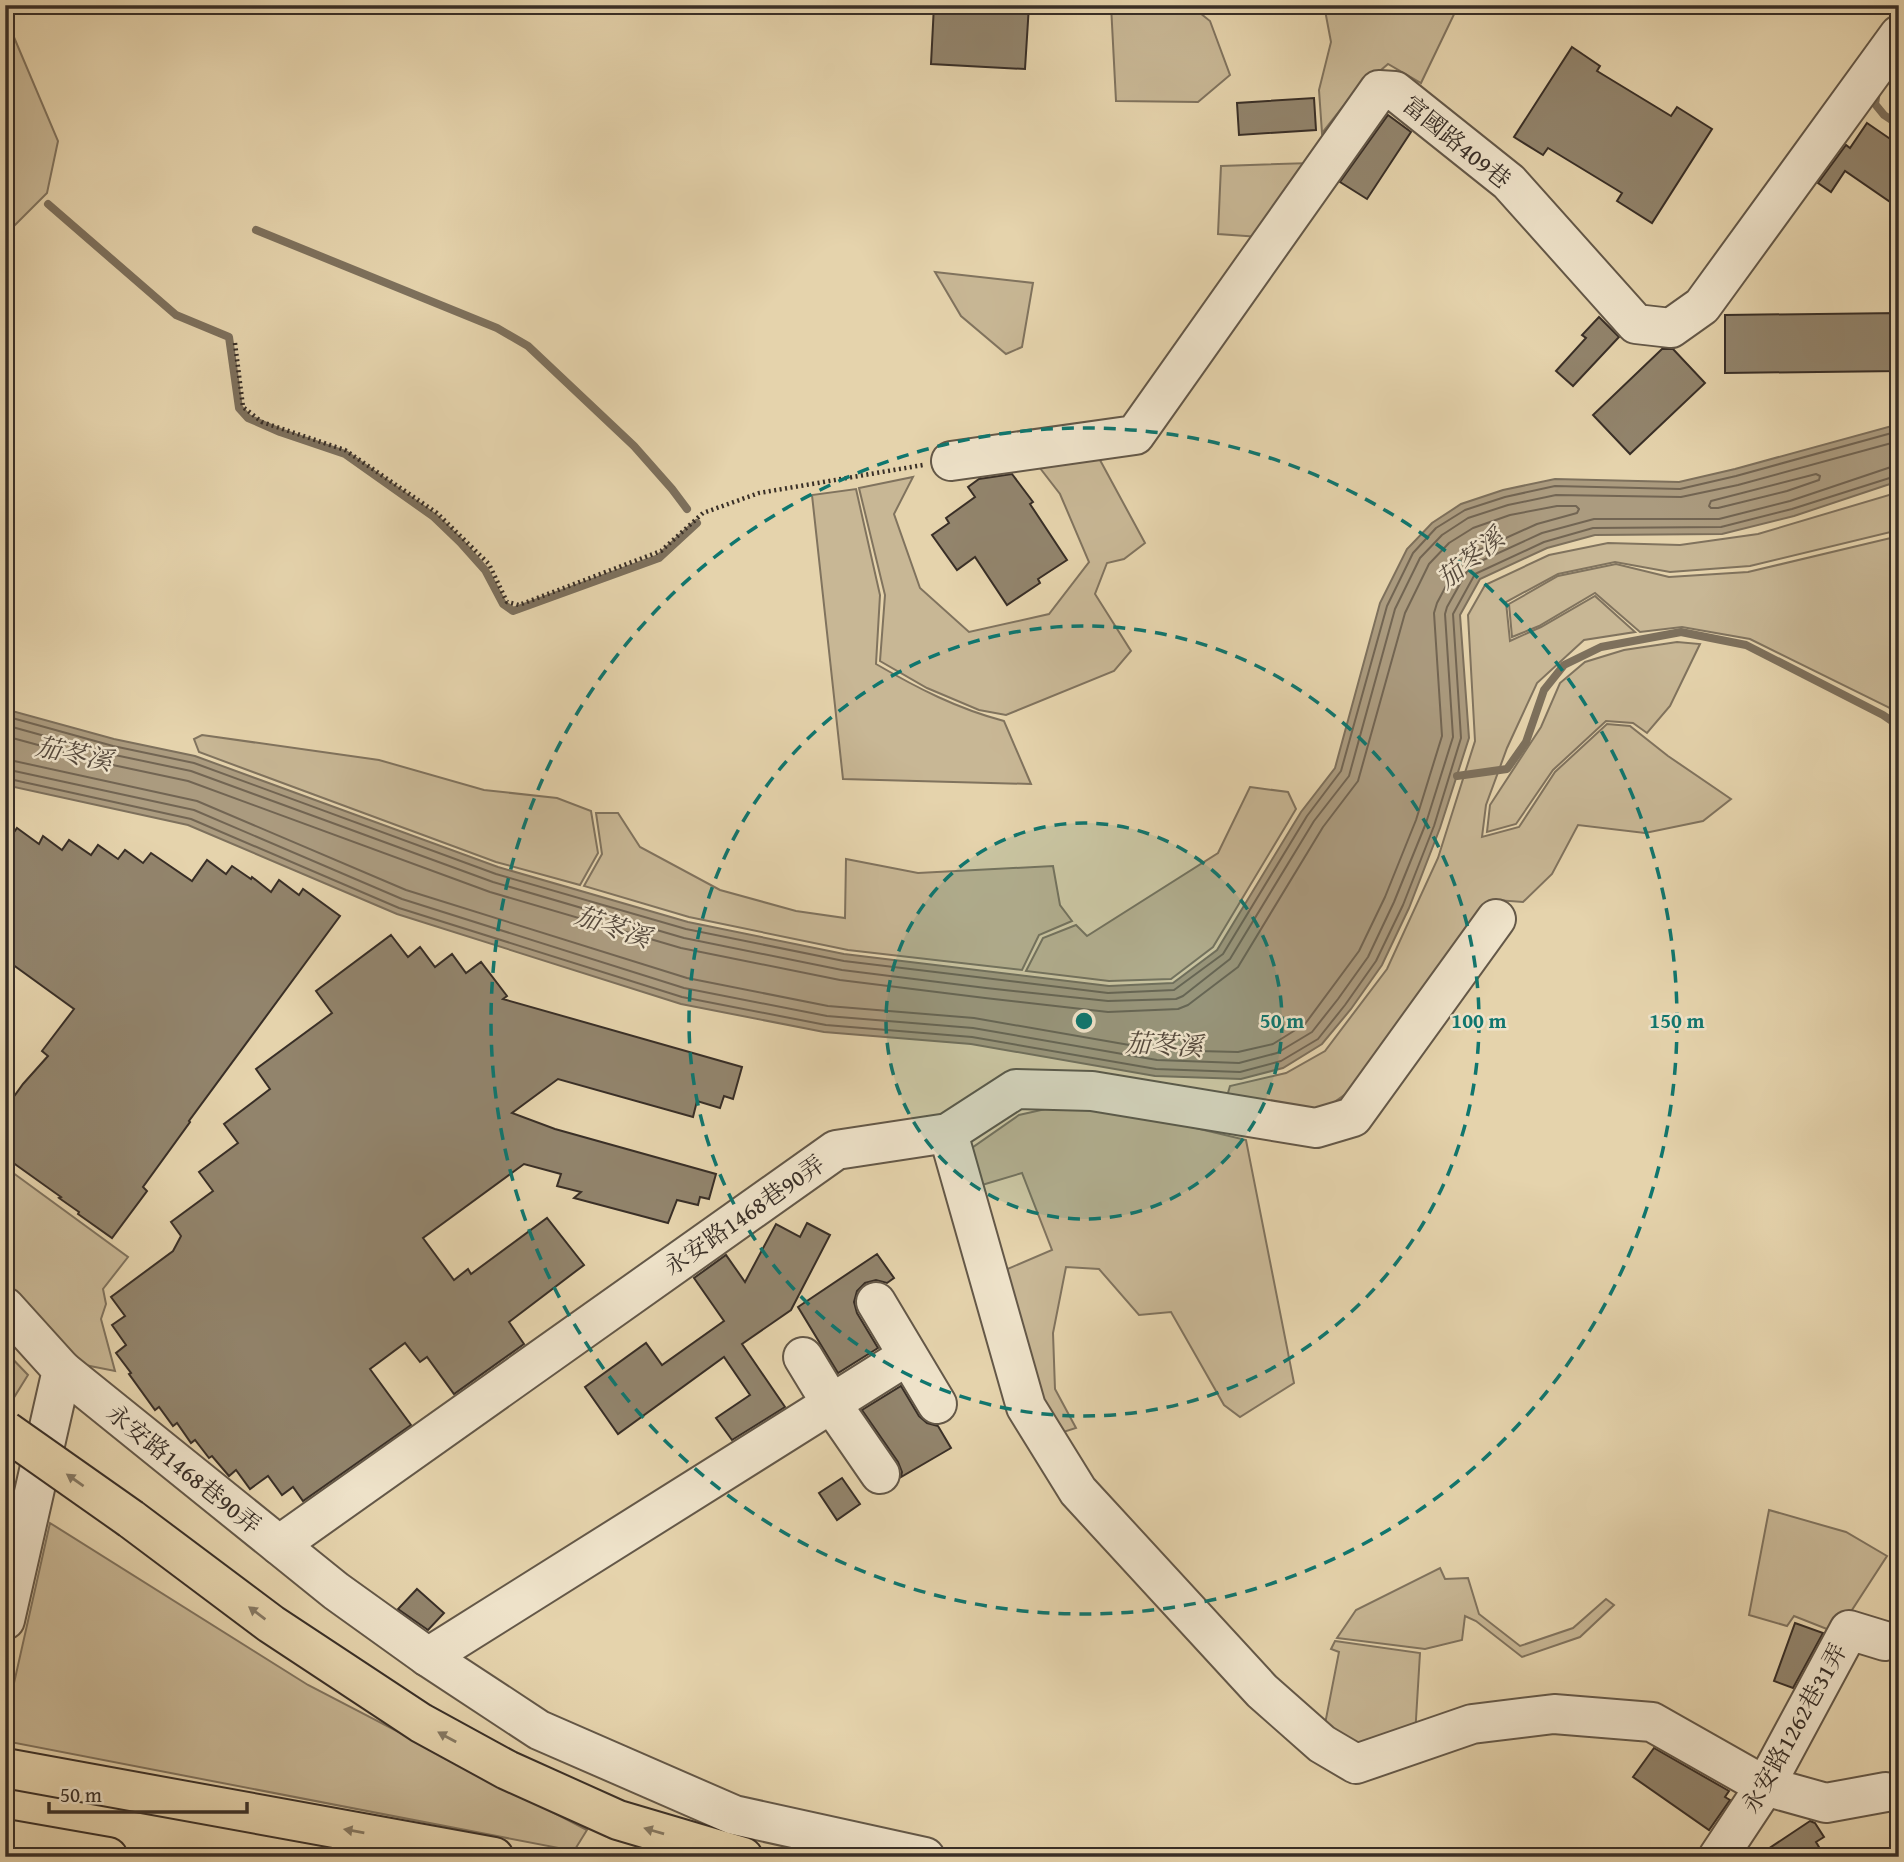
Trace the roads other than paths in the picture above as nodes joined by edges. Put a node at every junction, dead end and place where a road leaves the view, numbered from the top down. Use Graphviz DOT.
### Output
graph roads {
  1 [pos="1899,34"];
  2 [pos="951,461"];
  3 [pos="1496,919"];
  4 [pos="948,1133"];
  5 [pos="876,1302"];
  6 [pos="5,1307"];
  7 [pos="907,1356"];
  8 [pos="803,1357"];
  9 [pos="62,1370"];
  10 [pos="831,1403"];
  11 [pos="937,1404"];
  12 [pos="6,1430"];
  13 [pos="880,1474"];
  14 [pos="279,1545"];
  15 [pos="5,1620"];
  16 [pos="1885,1641"];
  17 [pos="428,1657"];
  18 [pos="5,1768"];
  19 [pos="1765,1786"];
  20 [pos="1886,1792"];
  21 [pos="5,1839"];
  22 [pos="108,1857"];
  23 [pos="494,1857"];
  24 [pos="743,1857"];
  25 [pos="925,1857"];
  26 [pos="1718,1857"];
  1 -- 2 [label="street, 富國路409巷"];
  3 -- 4 [label="street, 永安路1468巷90弄"];
  4 -- 14 [label="street, 永安路1468巷90弄"];
  4 -- 19 [label="street"];
  5 -- 7 [label="street"];
  6 -- 9 [label="street, 永安路1468巷90弄"];
  7 -- 10 [label="street"];
  7 -- 11 [label="street"];
  8 -- 10 [label="street"];
  9 -- 14 [label="street, 永安路1468巷90弄"];
  9 -- 15 [label="street"];
  10 -- 13 [label="street"];
  10 -- 17 [label="street"];
  24 -- 12 [label="highway, one-way, bridge"];
  14 -- 17 [label="street"];
  16 -- 19 [label="street, 永安路1262巷31弄"];
  17 -- 25 [label="street"];
  23 -- 18 [label="highway, one-way"];
  19 -- 20 [label="street"];
  19 -- 26 [label="street, 永安路1262巷31弄"];
  21 -- 22 [label="highway"];
}
